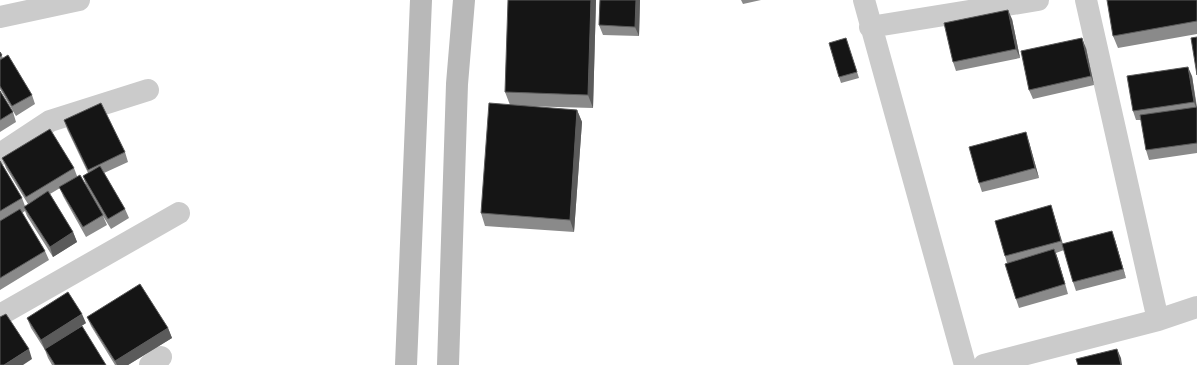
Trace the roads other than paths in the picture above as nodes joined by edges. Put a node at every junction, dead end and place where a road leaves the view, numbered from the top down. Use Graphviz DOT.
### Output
graph roads {
  1 [pos="79,0"];
  2 [pos="421,0"];
  3 [pos="464,0"];
  4 [pos="864,0"];
  5 [pos="1038,0"];
  6 [pos="1086,0"];
  7 [pos="0,17"];
  8 [pos="870,27"];
  9 [pos="148,90"];
  10 [pos="0,154"];
  11 [pos="179,213"];
  12 [pos="1197,307"];
  13 [pos="0,315"];
  14 [pos="1158,320"];
  15 [pos="406,365"];
  16 [pos="448,365"];
  17 [pos="964,365"];
  18 [pos="984,365"];
  1 -- 7 [label="street"];
  2 -- 15 [label="street"];
  3 -- 16 [label="street"];
  4 -- 8 [label="street"];
  5 -- 8 [label="street"];
  6 -- 14 [label="street"];
  8 -- 17 [label="street"];
  9 -- 10 [label="street"];
  11 -- 13 [label="street"];
  12 -- 14 [label="street"];
  14 -- 18 [label="street"];
}
